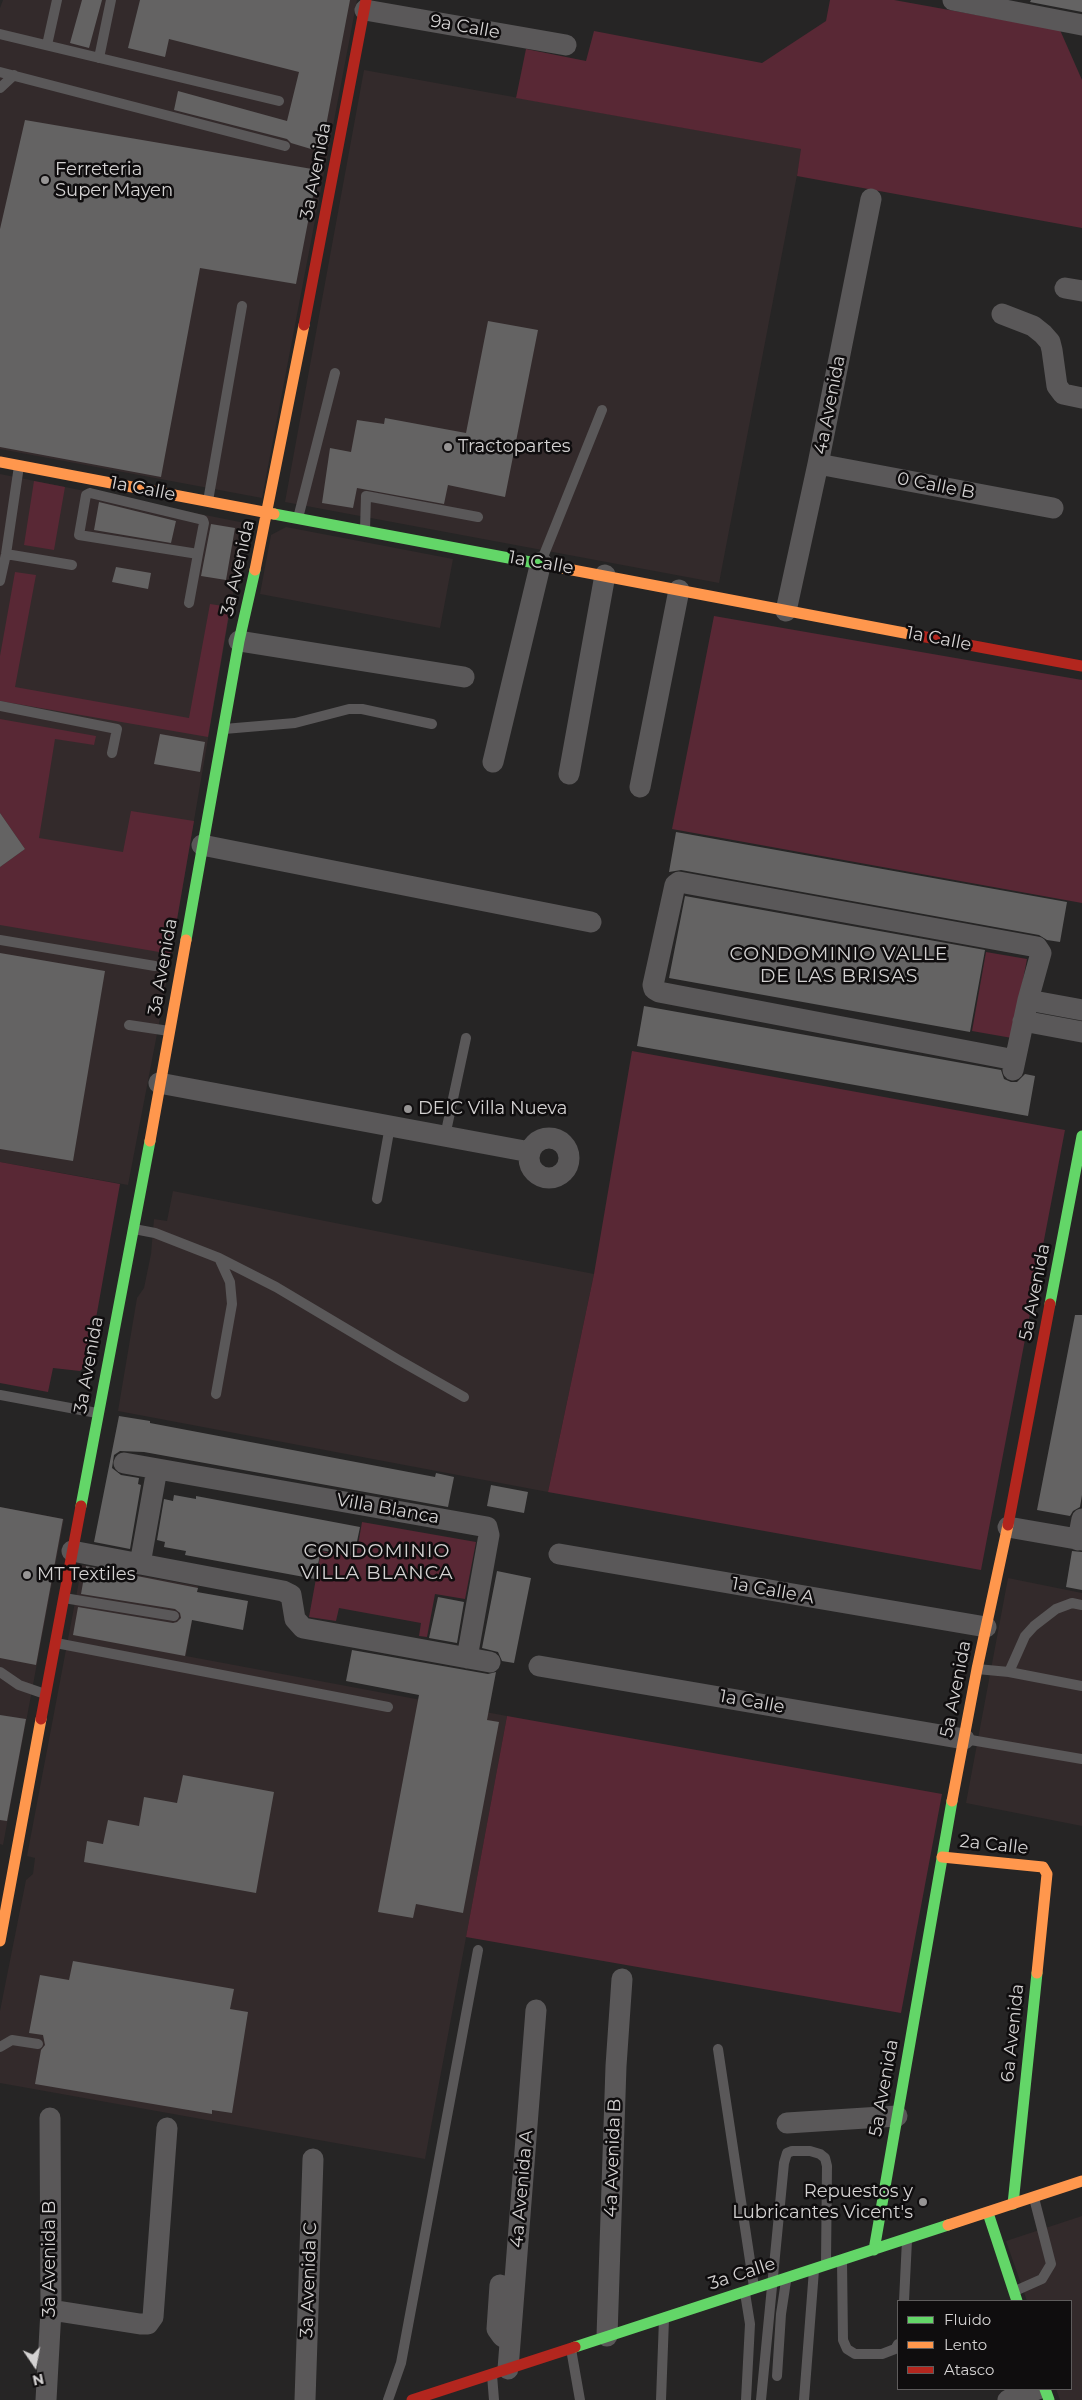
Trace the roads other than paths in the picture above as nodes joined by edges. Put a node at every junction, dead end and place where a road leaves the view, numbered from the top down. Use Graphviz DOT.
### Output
graph roads {
  1 [pos="57,0"];
  2 [pos="111,0"];
  3 [pos="953,0"];
  4 [pos="366,5"];
  5 [pos="1006,5"];
  6 [pos="1082,25"];
  7 [pos="0,34"];
  8 [pos="47,45"];
  9 [pos="566,45"];
  10 [pos="99,58"];
  11 [pos="0,72"];
  12 [pos="14,75"];
  13 [pos="0,88"];
  14 [pos="278,101"];
  15 [pos="284,146"];
  16 [pos="871,199"];
  17 [pos="242,306"];
  18 [pos="1002,314"];
  19 [pos="335,373"];
  20 [pos="1073,396"];
  21 [pos="602,410"];
  22 [pos="0,462"];
  23 [pos="818,464"];
  24 [pos="19,465"];
  25 [pos="208,502"];
  26 [pos="1053,508"];
  27 [pos="268,514"];
  28 [pos="478,517"];
  29 [pos="298,519"];
  30 [pos="365,531"];
  31 [pos="6,554"];
  32 [pos="198,554"];
  33 [pos="541,562"];
  34 [pos="72,564"];
  35 [pos="605,574"];
  36 [pos="0,581"];
  37 [pos="679,590"];
  38 [pos="189,603"];
  39 [pos="786,611"];
  40 [pos="239,641"];
  41 [pos="1082,666"];
  42 [pos="464,677"];
  43 [pos="0,706"];
  44 [pos="432,724"];
  45 [pos="223,730"];
  46 [pos="112,753"];
  47 [pos="493,762"];
  48 [pos="569,774"];
  49 [pos="640,787"];
  50 [pos="202,846"];
  51 [pos="591,922"];
  52 [pos="0,940"];
  53 [pos="155,966"];
  54 [pos="1082,1010"];
  55 [pos="1025,1011"];
  56 [pos="129,1025"];
  57 [pos="170,1032"];
  58 [pos="1082,1032"];
  59 [pos="466,1038"];
  60 [pos="159,1083"];
  61 [pos="390,1126"];
  62 [pos="445,1136"];
  63 [pos="1082,1136"];
  64 [pos="530,1152"];
  65 [pos="377,1199"];
  66 [pos="132,1228"];
  67 [pos="219,1258"];
  68 [pos="216,1394"];
  69 [pos="0,1395"];
  70 [pos="464,1397"];
  71 [pos="98,1413"];
  72 [pos="124,1463"];
  73 [pos="157,1469"];
  74 [pos="1008,1527"];
  75 [pos="1081,1533"];
  76 [pos="72,1551"];
  77 [pos="559,1554"];
  78 [pos="140,1564"];
  79 [pos="63,1598"];
  80 [pos="1082,1605"];
  81 [pos="174,1616"];
  82 [pos="986,1627"];
  83 [pos="54,1643"];
  84 [pos="467,1658"];
  85 [pos="490,1662"];
  86 [pos="539,1666"];
  87 [pos="977,1669"];
  88 [pos="0,1672"];
  89 [pos="1009,1672"];
  90 [pos="1082,1686"];
  91 [pos="45,1694"];
  92 [pos="388,1707"];
  93 [pos="964,1739"];
  94 [pos="1082,1759"];
  95 [pos="942,1857"];
  96 [pos="7,1864"];
  97 [pos="1043,1867"];
  98 [pos="0,1941"];
  99 [pos="478,1950"];
  100 [pos="622,1979"];
  101 [pos="532,2010"];
  102 [pos="38,2044"];
  103 [pos="0,2047"];
  104 [pos="718,2049"];
  105 [pos="897,2116"];
  106 [pos="50,2118"];
  107 [pos="786,2123"];
  108 [pos="167,2128"];
  109 [pos="313,2159"];
  110 [pos="1082,2181"];
  111 [pos="1034,2197"];
  112 [pos="1013,2204"];
  113 [pos="988,2213"];
  114 [pos="908,2239"];
  115 [pos="874,2250"];
  116 [pos="842,2260"];
  117 [pos="826,2265"];
  118 [pos="814,2269"];
  119 [pos="786,2278"];
  120 [pos="773,2282"];
  121 [pos="750,2290"];
  122 [pos="1015,2296"];
  123 [pos="904,2300"];
  124 [pos="51,2310"];
  125 [pos="664,2318"];
  126 [pos="607,2336"];
  127 [pos="897,2346"];
  128 [pos="571,2348"];
  129 [pos="500,2371"];
  130 [pos="777,2376"];
  131 [pos="1035,2390"];
  132 [pos="419,2399"];
  133 [pos="46,2400"];
  134 [pos="305,2400"];
  135 [pos="388,2400"];
  136 [pos="494,2400"];
  137 [pos="580,2400"];
  138 [pos="661,2400"];
  139 [pos="746,2400"];
  140 [pos="761,2400"];
  141 [pos="804,2400"];
  142 [pos="1008,2400"];
  1 -- 8 [label="lane"];
  2 -- 10 [label="lane"];
  3 -- 5 [label="street"];
  4 -- 9 [label="street, 9a Calle"];
  4 -- 27 [label="street, 3a Avenida"];
  5 -- 6 [label="street"];
  7 -- 8 [label="lane"];
  8 -- 10 [label="lane"];
  10 -- 14 [label="lane"];
  11 -- 12 [label="lane"];
  12 -- 13 [label="lane"];
  12 -- 15 [label="lane"];
  16 -- 23 [label="street, 4a Avenida"];
  17 -- 25 [label="lane"];
  18 -- 20 [label="street"];
  19 -- 29 [label="lane"];
  21 -- 33 [label="lane"];
  22 -- 24 [label="street, 1a Calle"];
  23 -- 26 [label="street, 0 Calle B"];
  23 -- 39 [label="street, 4a Avenida"];
  24 -- 25 [label="street, 1a Calle"];
  24 -- 31 [label="lane"];
  25 -- 27 [label="street, 1a Calle"];
  27 -- 29 [label="street, 1a Calle"];
  27 -- 40 [label="street, 3a Avenida"];
  28 -- 30 [label="lane"];
  29 -- 30 [label="street, 1a Calle"];
  30 -- 33 [label="street, 1a Calle"];
  31 -- 34 [label="lane"];
  31 -- 36 [label="lane"];
  32 -- 32 [label="lane"];
  32 -- 38 [label="lane"];
  33 -- 35 [label="street, 1a Calle"];
  33 -- 47 [label="street"];
  35 -- 37 [label="street, 1a Calle"];
  35 -- 48 [label="street"];
  37 -- 39 [label="street, 1a Calle"];
  37 -- 49 [label="street"];
  39 -- 41 [label="street, 1a Calle"];
  40 -- 42 [label="street"];
  40 -- 45 [label="street, 3a Avenida"];
  43 -- 46 [label="lane"];
  44 -- 45 [label="lane"];
  45 -- 50 [label="street, 3a Avenida"];
  50 -- 51 [label="street"];
  50 -- 57 [label="street, 3a Avenida"];
  52 -- 53 [label="lane"];
  54 -- 55 [label="street"];
  55 -- 55 [label="street"];
  55 -- 58 [label="street"];
  56 -- 57 [label="lane"];
  57 -- 60 [label="street, 3a Avenida"];
  59 -- 62 [label="lane"];
  60 -- 61 [label="street"];
  60 -- 66 [label="street, 3a Avenida"];
  61 -- 62 [label="street"];
  61 -- 65 [label="lane"];
  62 -- 64 [label="street"];
  63 -- 74 [label="street, 5a Avenida"];
  66 -- 67 [label="lane"];
  66 -- 71 [label="street, 3a Avenida"];
  67 -- 68 [label="lane"];
  67 -- 70 [label="lane"];
  69 -- 71 [label="lane"];
  71 -- 76 [label="street, 3a Avenida"];
  72 -- 73 [label="street, Villa Blanca"];
  73 -- 78 [label="street"];
  73 -- 84 [label="street, Villa Blanca"];
  74 -- 75 [label="street"];
  74 -- 82 [label="street, 5a Avenida"];
  76 -- 78 [label="street"];
  76 -- 79 [label="street, 3a Avenida"];
  77 -- 82 [label="street, 1a Calle A"];
  78 -- 84 [label="street"];
  79 -- 81 [label="lane"];
  79 -- 83 [label="street, 3a Avenida"];
  80 -- 89 [label="lane"];
  82 -- 87 [label="street, 5a Avenida"];
  83 -- 91 [label="street, 3a Avenida"];
  83 -- 92 [label="lane"];
  84 -- 85 [label="street"];
  86 -- 93 [label="street, 1a Calle"];
  87 -- 89 [label="lane"];
  87 -- 93 [label="street, 5a Avenida"];
  88 -- 91 [label="lane"];
  89 -- 90 [label="lane"];
  91 -- 96 [label="street, 3a Avenida"];
  93 -- 94 [label="lane"];
  93 -- 95 [label="street, 5a Avenida"];
  95 -- 97 [label="street, 2a Calle"];
  95 -- 105 [label="street, 5a Avenida"];
  96 -- 98 [label="street, 3a Avenida"];
  97 -- 112 [label="street, 6a Avenida"];
  99 -- 135 [label="lane"];
  100 -- 126 [label="street, 4a Avenida B"];
  101 -- 129 [label="street, 4a Avenida A"];
  102 -- 103 [label="lane"];
  104 -- 121 [label="lane"];
  105 -- 107 [label="street"];
  105 -- 115 [label="street, 5a Avenida"];
  106 -- 124 [label="street, 3a Avenida B"];
  108 -- 124 [label="street"];
  109 -- 134 [label="street, 3a Avenida C"];
  110 -- 111 [label="street, 3a Calle"];
  111 -- 112 [label="street, 3a Calle"];
  111 -- 122 [label="lane"];
  112 -- 113 [label="street, 3a Calle"];
  113 -- 114 [label="street, 3a Calle"];
  113 -- 122 [label="street"];
  114 -- 115 [label="street, 3a Calle"];
  114 -- 123 [label="lane"];
  115 -- 116 [label="street, 3a Calle"];
  116 -- 117 [label="street, 3a Calle"];
  116 -- 127 [label="lane"];
  117 -- 118 [label="street, 3a Calle"];
  117 -- 120 [label="lane"];
  118 -- 119 [label="street, 3a Calle"];
  118 -- 141 [label="lane"];
  119 -- 120 [label="street, 3a Calle"];
  119 -- 130 [label="lane"];
  120 -- 121 [label="street, 3a Calle"];
  120 -- 140 [label="lane"];
  121 -- 125 [label="street, 3a Calle"];
  121 -- 139 [label="lane"];
  124 -- 133 [label="street, 3a Avenida B"];
  125 -- 126 [label="street, 3a Calle"];
  125 -- 138 [label="lane"];
  126 -- 128 [label="street, 3a Calle"];
  128 -- 129 [label="street, 3a Calle"];
  128 -- 137 [label="lane"];
  129 -- 132 [label="street, 3a Calle"];
  129 -- 136 [label="lane"];
  131 -- 142 [label="street"];
}
